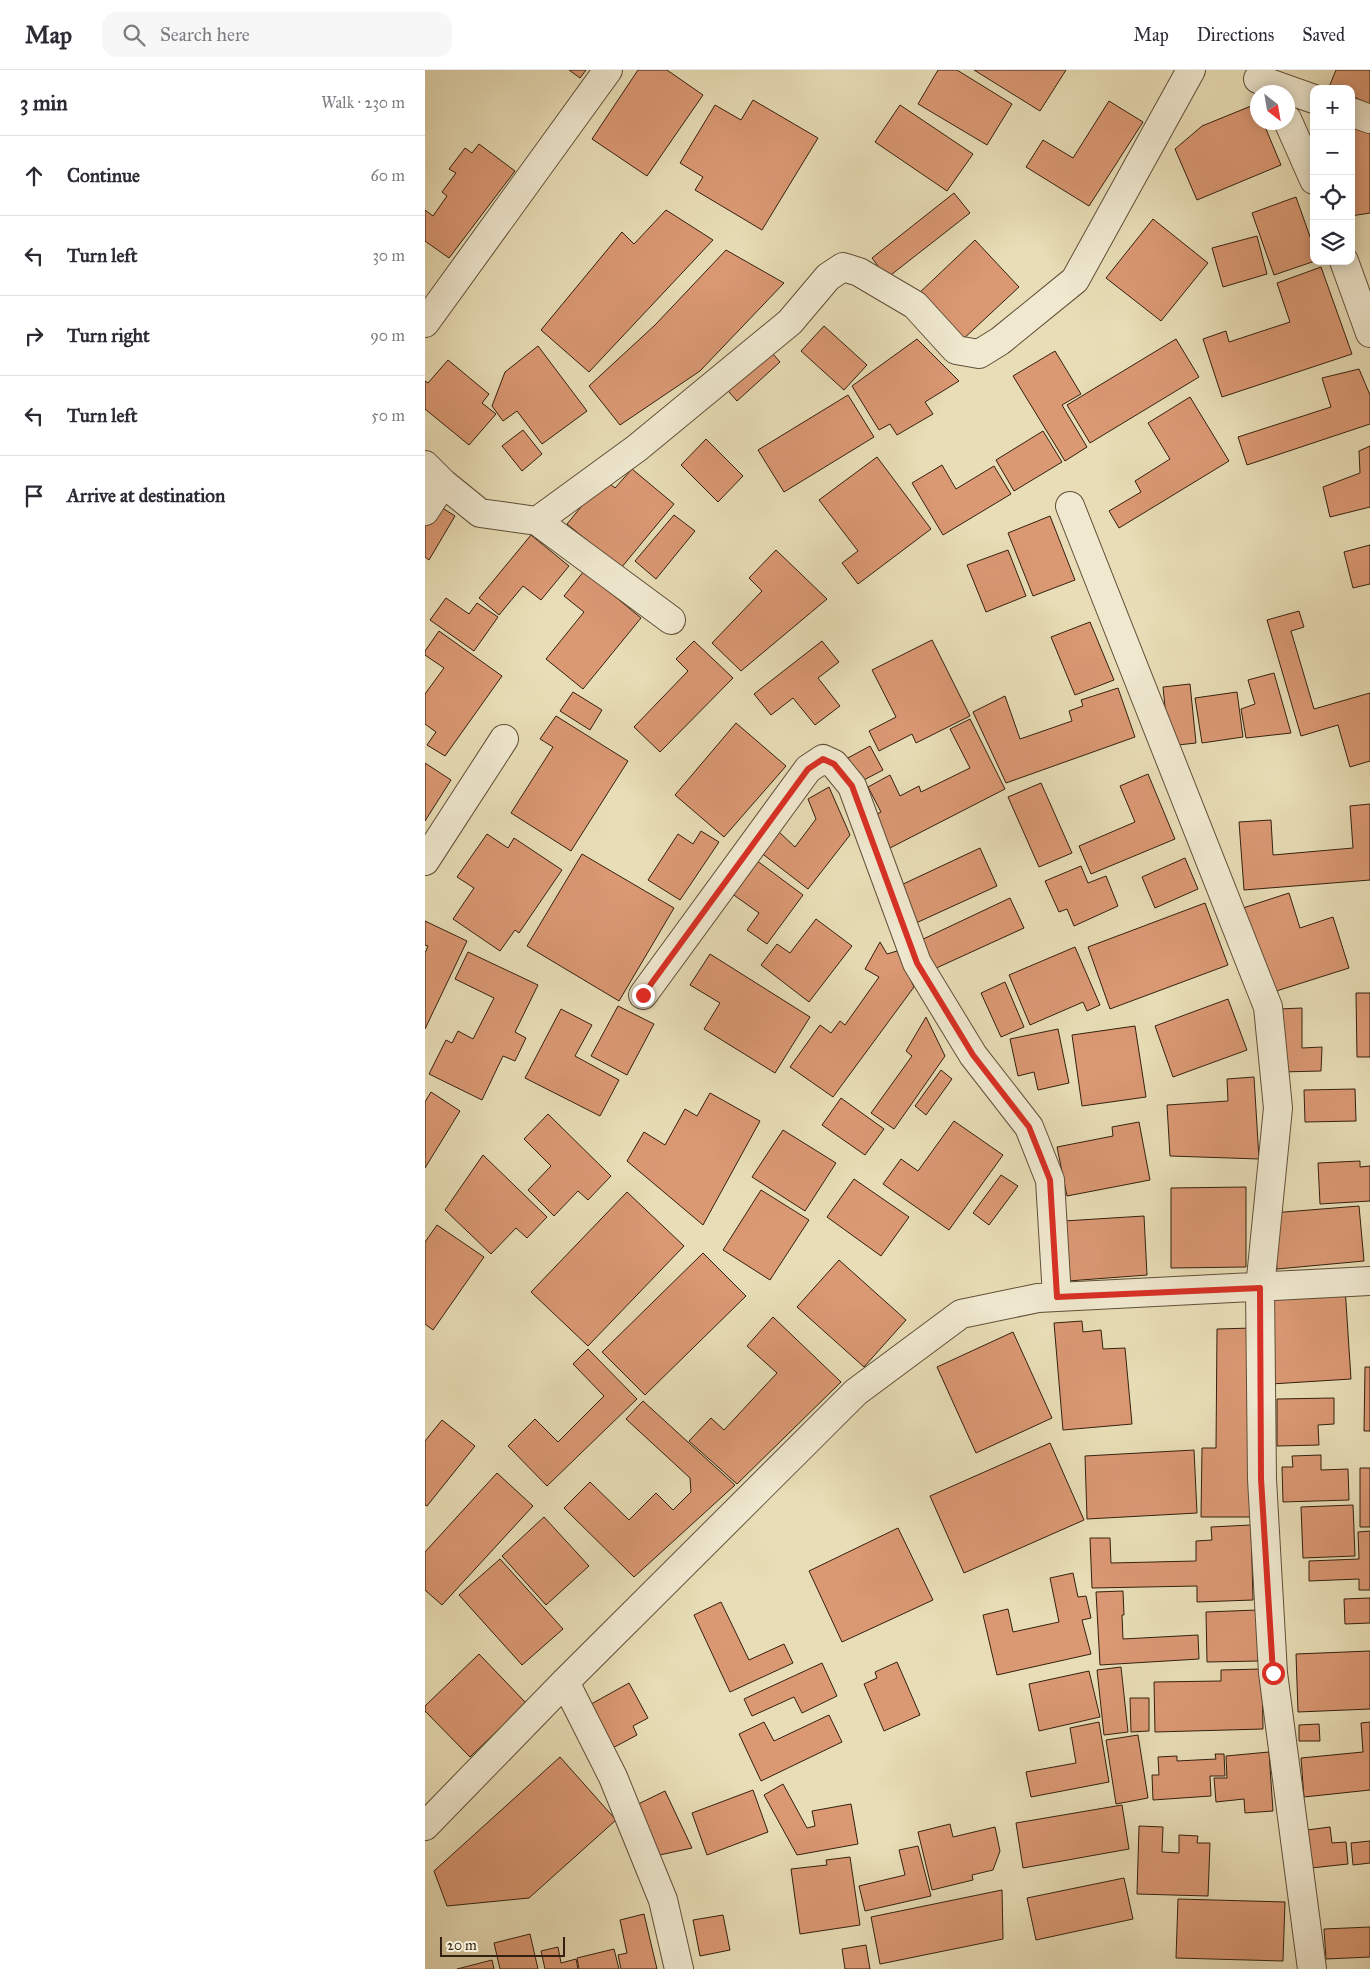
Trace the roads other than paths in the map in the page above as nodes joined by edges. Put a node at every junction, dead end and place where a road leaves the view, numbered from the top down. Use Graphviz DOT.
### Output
graph roads {
  1 [pos="608,70"];
  2 [pos="1191,70"];
  3 [pos="1258,81"];
  4 [pos="1310,98"];
  5 [pos="1355,113"];
  6 [pos="1370,119"];
  7 [pos="1292,130"];
  8 [pos="1312,175"];
  9 [pos="1345,265"];
  10 [pos="425,323"];
  11 [pos="1370,333"];
  12 [pos="434,474"];
  13 [pos="1070,506"];
  14 [pos="425,511"];
  15 [pos="537,521"];
  16 [pos="671,620"];
  17 [pos="504,739"];
  18 [pos="425,861"];
  19 [pos="643,995"];
  20 [pos="1370,1281"];
  21 [pos="1260,1288"];
  22 [pos="1057,1297"];
  23 [pos="565,1682"];
  24 [pos="425,1826"];
  25 [pos="679,1969"];
  26 [pos="1312,1969"];
  1 -- 10 [label="street"];
  2 -- 15 [label="street"];
  3 -- 4 [label="street"];
  5 -- 6 [label="street"];
  7 -- 8 [label="street"];
  9 -- 11 [label="street"];
  12 -- 14 [label="street"];
  12 -- 15 [label="street"];
  13 -- 21 [label="street"];
  15 -- 16 [label="street"];
  17 -- 18 [label="street"];
  19 -- 22 [label="street"];
  20 -- 21 [label="street"];
  21 -- 22 [label="street"];
  21 -- 26 [label="street"];
  22 -- 23 [label="street"];
  23 -- 24 [label="street"];
  23 -- 25 [label="street"];
}
